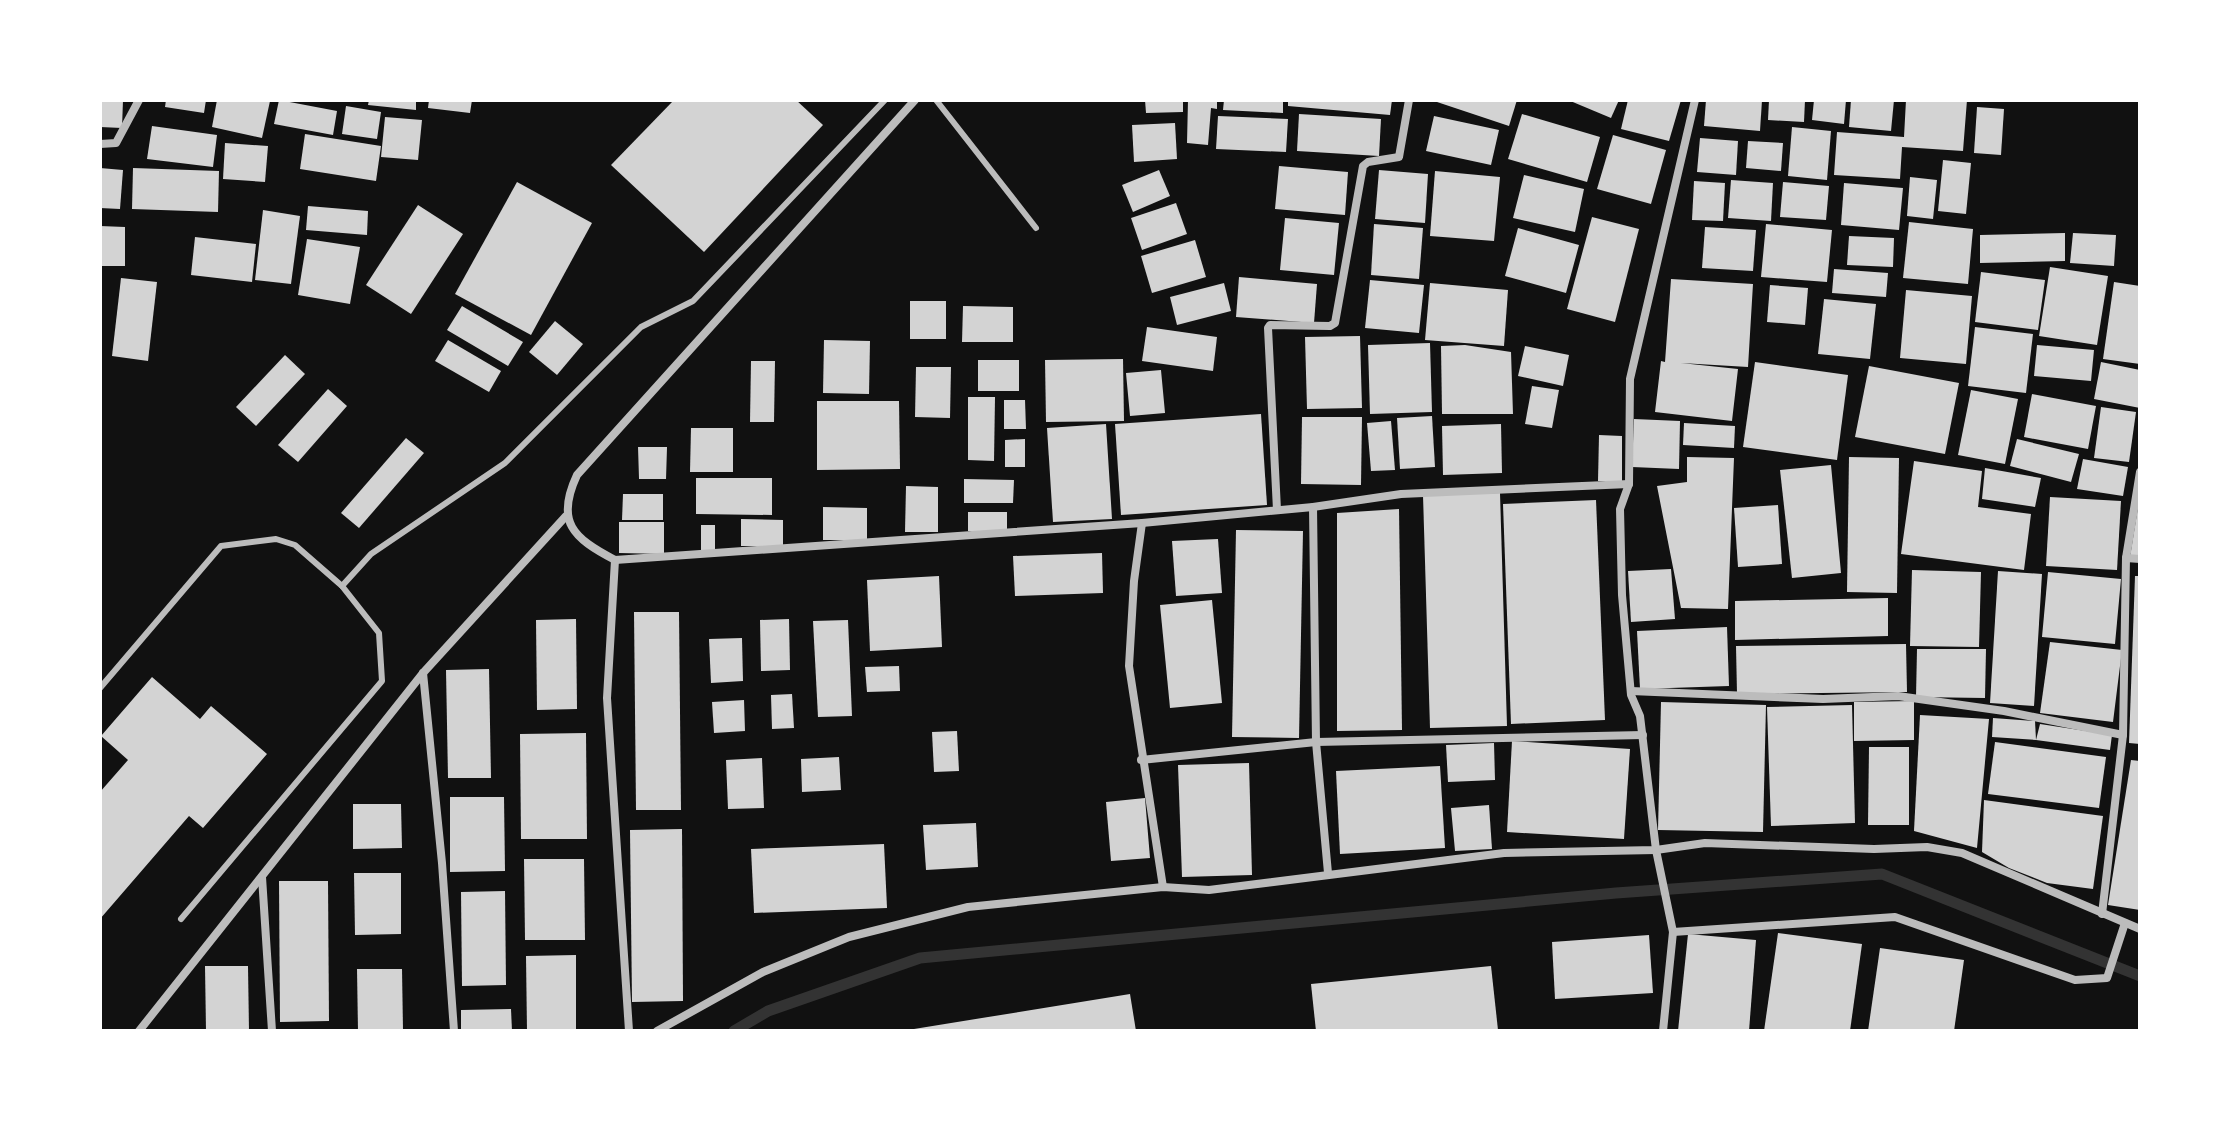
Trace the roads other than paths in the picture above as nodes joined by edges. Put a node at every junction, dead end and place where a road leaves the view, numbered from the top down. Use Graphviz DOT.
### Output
graph roads {
  1 [pos="139,100"];
  2 [pos="885,100"];
  3 [pos="915,100"];
  4 [pos="936,100"];
  5 [pos="1409,100"];
  6 [pos="1695,100"];
  7 [pos="100,144"];
  8 [pos="1036,228"];
  9 [pos="2140,472"];
  10 [pos="1629,484"];
  11 [pos="1313,507"];
  12 [pos="1277,510"];
  13 [pos="566,516"];
  14 [pos="1142,523"];
  15 [pos="2126,558"];
  16 [pos="2140,559"];
  17 [pos="615,560"];
  18 [pos="342,586"];
  19 [pos="423,673"];
  20 [pos="100,688"];
  21 [pos="1631,691"];
  22 [pos="1643,735"];
  23 [pos="2123,735"];
  24 [pos="1316,742"];
  25 [pos="1141,760"];
  26 [pos="1656,850"];
  27 [pos="1328,873"];
  28 [pos="261,877"];
  29 [pos="1163,887"];
  30 [pos="2102,914"];
  31 [pos="181,919"];
  32 [pos="2125,923"];
  33 [pos="2140,929"];
  34 [pos="1673,932"];
  35 [pos="139,1031"];
  36 [pos="272,1031"];
  37 [pos="454,1031"];
  38 [pos="629,1031"];
  39 [pos="657,1031"];
  40 [pos="1663,1031"];
  1 -- 7 [label="street"];
  2 -- 18 [label="lane"];
  3 -- 13 [label="street"];
  4 -- 8 [label="lane"];
  5 -- 12 [label="street"];
  6 -- 10 [label="street"];
  9 -- 15 [label="street"];
  10 -- 11 [label="street"];
  10 -- 21 [label="street"];
  11 -- 12 [label="street"];
  11 -- 24 [label="street"];
  12 -- 14 [label="street"];
  13 -- 17 [label="street"];
  13 -- 19 [label="street"];
  14 -- 17 [label="street"];
  14 -- 25 [label="street"];
  15 -- 16 [label="street"];
  15 -- 23 [label="street"];
  17 -- 38 [label="street"];
  18 -- 20 [label="lane"];
  18 -- 31 [label="lane"];
  19 -- 28 [label="street"];
  19 -- 37 [label="street"];
  21 -- 22 [label="street"];
  21 -- 23 [label="street"];
  22 -- 24 [label="street"];
  22 -- 26 [label="street"];
  23 -- 30 [label="street"];
  24 -- 25 [label="street"];
  24 -- 27 [label="street"];
  25 -- 29 [label="street"];
  26 -- 27 [label="street"];
  26 -- 30 [label="street"];
  26 -- 34 [label="street"];
  27 -- 29 [label="street"];
  28 -- 35 [label="street"];
  28 -- 36 [label="street"];
  29 -- 39 [label="street"];
  30 -- 32 [label="street"];
  32 -- 33 [label="street"];
  32 -- 34 [label="street"];
  34 -- 40 [label="street"];
}
